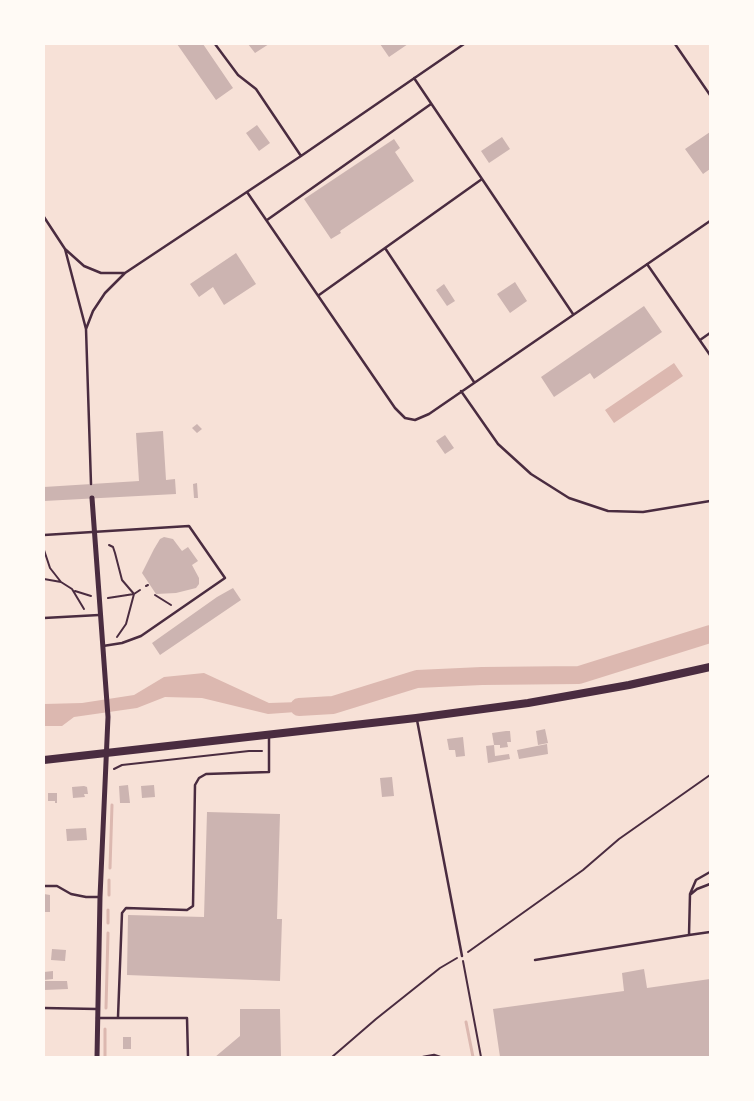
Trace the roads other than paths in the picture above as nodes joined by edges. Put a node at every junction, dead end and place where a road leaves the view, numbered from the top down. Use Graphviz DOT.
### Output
graph roads {
  1 [pos="216,44"];
  2 [pos="464,44"];
  3 [pos="675,44"];
  4 [pos="414,78"];
  5 [pos="710,95"];
  6 [pos="432,104"];
  7 [pos="301,156"];
  8 [pos="482,179"];
  9 [pos="248,192"];
  10 [pos="44,217"];
  11 [pos="267,220"];
  12 [pos="710,221"];
  13 [pos="384,248"];
  14 [pos="65,249"];
  15 [pos="647,264"];
  16 [pos="125,273"];
  17 [pos="319,295"];
  18 [pos="574,314"];
  19 [pos="86,330"];
  20 [pos="710,333"];
  21 [pos="700,340"];
  22 [pos="710,355"];
  23 [pos="474,382"];
  24 [pos="461,391"];
  25 [pos="91,484"];
  26 [pos="92,498"];
  27 [pos="710,501"];
  28 [pos="95,531"];
  29 [pos="44,536"];
  30 [pos="101,614"];
  31 [pos="44,618"];
  32 [pos="103,646"];
  33 [pos="710,667"];
  34 [pos="416,718"];
  35 [pos="269,734"];
  36 [pos="106,753"];
  37 [pos="44,760"];
  38 [pos="710,872"];
  39 [pos="710,884"];
  40 [pos="44,886"];
  41 [pos="690,894"];
  42 [pos="100,897"];
  43 [pos="710,932"];
  44 [pos="689,935"];
  45 [pos="462,956"];
  46 [pos="535,960"];
  47 [pos="44,1008"];
  48 [pos="97,1009"];
  49 [pos="118,1017"];
  50 [pos="96,1018"];
  51 [pos="96,1057"];
  52 [pos="188,1057"];
  53 [pos="423,1057"];
  54 [pos="440,1057"];
  1 -- 7 [label="lane"];
  2 -- 4 [label="lane"];
  3 -- 5 [label="lane"];
  4 -- 6 [label="lane"];
  4 -- 7 [label="lane"];
  6 -- 8 [label="lane"];
  6 -- 11 [label="lane"];
  7 -- 9 [label="lane"];
  8 -- 13 [label="lane"];
  8 -- 18 [label="lane"];
  9 -- 11 [label="lane"];
  9 -- 16 [label="lane"];
  10 -- 14 [label="lane"];
  11 -- 17 [label="lane"];
  12 -- 15 [label="lane"];
  13 -- 17 [label="lane"];
  13 -- 23 [label="lane"];
  14 -- 16 [label="lane"];
  14 -- 19 [label="lane"];
  15 -- 18 [label="lane"];
  15 -- 21 [label="lane"];
  16 -- 19 [label="lane"];
  17 -- 24 [label="lane"];
  18 -- 23 [label="lane"];
  19 -- 25 [label="lane"];
  20 -- 21 [label="lane"];
  21 -- 22 [label="lane"];
  23 -- 24 [label="lane"];
  24 -- 27 [label="lane"];
  26 -- 28 [label="street"];
  28 -- 29 [label="lane"];
  28 -- 30 [label="street"];
  28 -- 32 [label="lane"];
  30 -- 31 [label="lane"];
  30 -- 32 [label="street"];
  32 -- 36 [label="street"];
  33 -- 34 [label="main road"];
  34 -- 35 [label="main road"];
  34 -- 45 [label="lane"];
  35 -- 36 [label="main road"];
  35 -- 49 [label="lane"];
  36 -- 37 [label="main road"];
  36 -- 42 [label="street"];
  38 -- 41 [label="lane"];
  39 -- 41 [label="lane"];
  40 -- 42 [label="lane"];
  41 -- 44 [label="lane"];
  42 -- 48 [label="street"];
  43 -- 44 [label="lane"];
  44 -- 46 [label="lane"];
  47 -- 48 [label="lane"];
  48 -- 50 [label="street"];
  49 -- 50 [label="lane"];
  49 -- 52 [label="lane"];
  50 -- 51 [label="street"];
  53 -- 54 [label="lane"];
}
